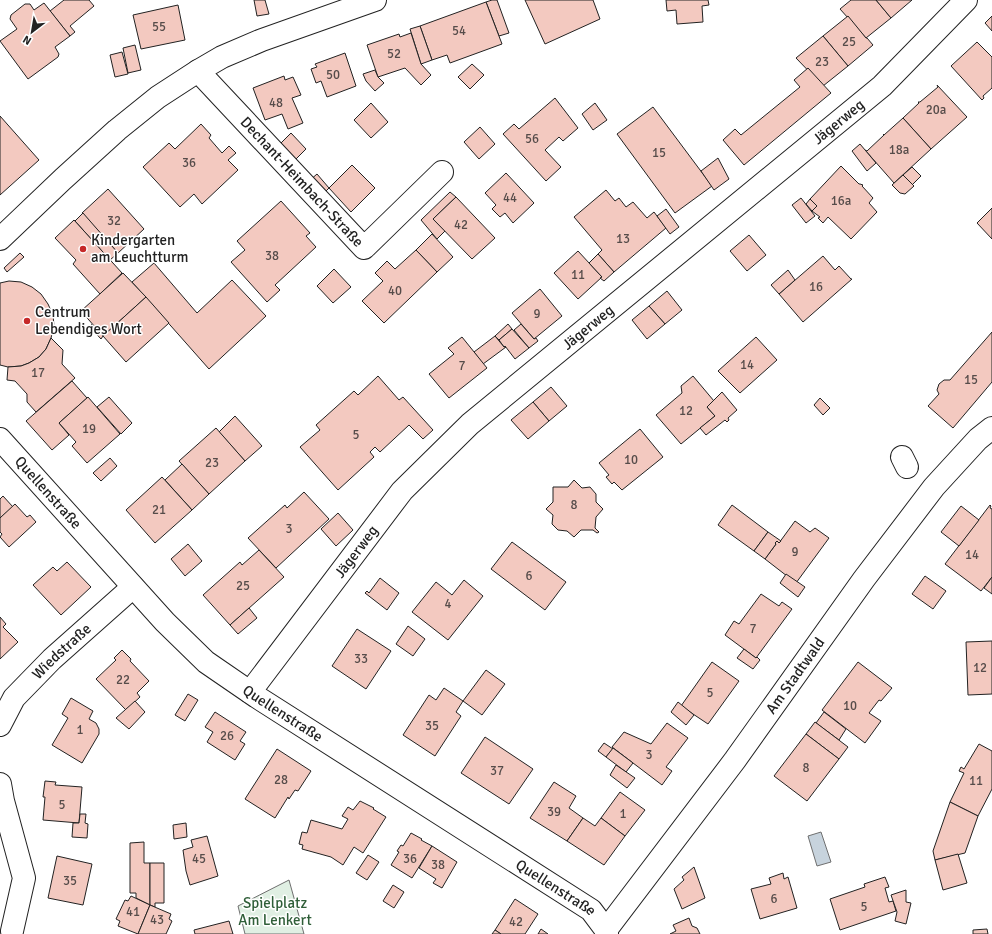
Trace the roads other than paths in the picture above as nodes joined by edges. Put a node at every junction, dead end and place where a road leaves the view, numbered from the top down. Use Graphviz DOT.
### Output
graph roads {
  1 [pos="375,0"];
  2 [pos="966,0"];
  3 [pos="198,71"];
  4 [pos="442,172"];
  5 [pos="0,239"];
  6 [pos="992,428"];
  7 [pos="0,440"];
  8 [pos="133,587"];
  9 [pos="250,692"];
  10 [pos="0,725"];
  11 [pos="0,784"];
  12 [pos="11,931"];
  13 [pos="606,932"];
  1 -- 3 [label="street"];
  2 -- 9 [label="street, Jägerweg"];
  3 -- 4 [label="street, Dechant-Heimbach-Straße"];
  3 -- 5 [label="street"];
  6 -- 13 [label="street, Am Stadtwald"];
  7 -- 8 [label="street, Quellenstraße"];
  8 -- 9 [label="street, Quellenstraße"];
  8 -- 10 [label="street, Wiedstraße"];
  9 -- 13 [label="street, Quellenstraße"];
  11 -- 12 [label="street"];
}
